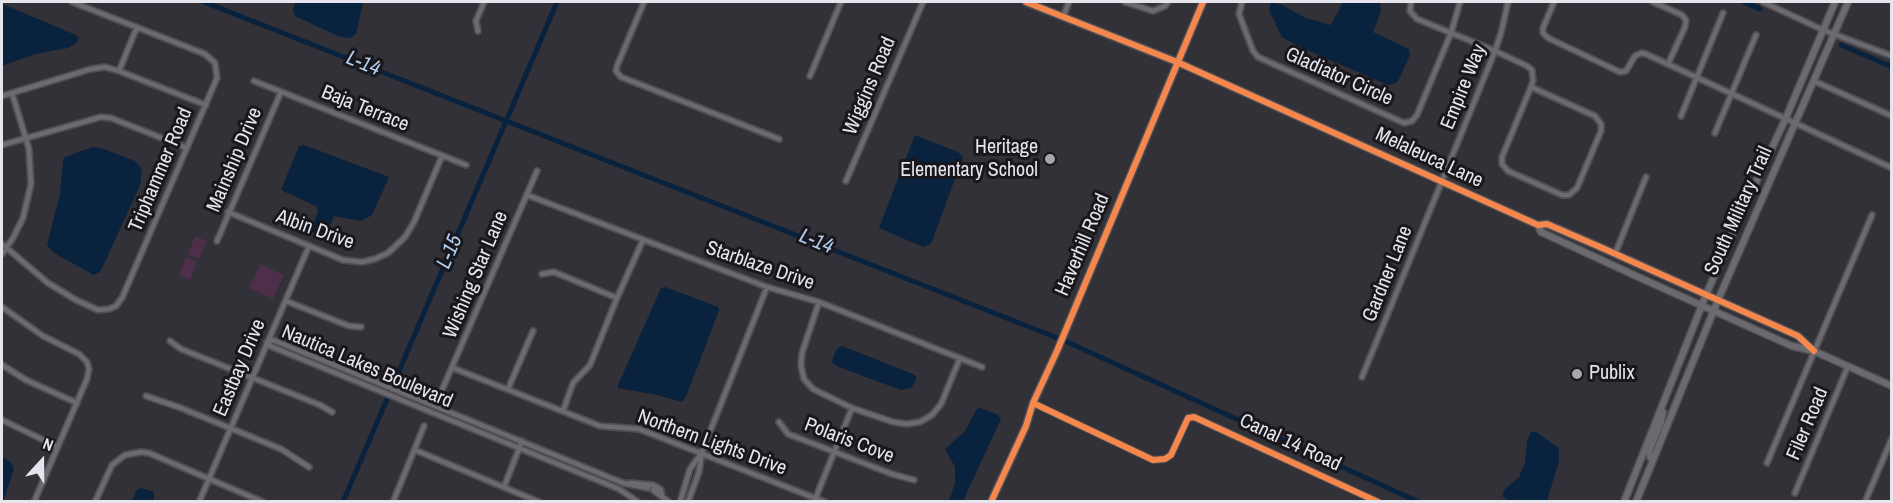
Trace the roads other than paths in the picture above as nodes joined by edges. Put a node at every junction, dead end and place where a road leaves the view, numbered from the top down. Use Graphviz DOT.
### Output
graph roads {
  1 [pos="72,2"];
  2 [pos="484,2"];
  3 [pos="644,2"];
  4 [pos="841,2"];
  5 [pos="923,2"];
  6 [pos="1026,2"];
  7 [pos="1069,2"];
  8 [pos="1125,2"];
  9 [pos="1168,2"];
  10 [pos="1203,2"];
  11 [pos="1242,2"];
  12 [pos="1411,2"];
  13 [pos="1460,2"];
  14 [pos="1508,2"];
  15 [pos="1554,2"];
  16 [pos="1653,2"];
  17 [pos="1763,2"];
  18 [pos="1835,2"];
  19 [pos="1848,2"];
  20 [pos="1724,13"];
  21 [pos="1064,17"];
  22 [pos="136,27"];
  23 [pos="1823,30"];
  24 [pos="478,31"];
  25 [pos="1451,33"];
  26 [pos="1834,34"];
  27 [pos="1756,35"];
  28 [pos="1495,51"];
  29 [pos="1892,56"];
  30 [pos="1177,62"];
  31 [pos="1668,64"];
  32 [pos="119,71"];
  33 [pos="810,76"];
  34 [pos="1697,77"];
  35 [pos="254,81"];
  36 [pos="1814,81"];
  37 [pos="1531,87"];
  38 [pos="281,92"];
  39 [pos="12,93"];
  40 [pos="1732,94"];
  41 [pos="2,96"];
  42 [pos="206,105"];
  43 [pos="1681,116"];
  44 [pos="1892,116"];
  45 [pos="1785,120"];
  46 [pos="1796,124"];
  47 [pos="1715,133"];
  48 [pos="26,138"];
  49 [pos="779,139"];
  50 [pos="2,145"];
  51 [pos="187,148"];
  52 [pos="442,156"];
  53 [pos="466,165"];
  54 [pos="1892,168"];
  55 [pos="537,171"];
  56 [pos="1646,177"];
  57 [pos="846,181"];
  58 [pos="1441,181"];
  59 [pos="527,195"];
  60 [pos="228,212"];
  61 [pos="1872,215"];
  62 [pos="1538,225"];
  63 [pos="643,240"];
  64 [pos="217,241"];
  65 [pos="4,246"];
  66 [pos="309,246"];
  67 [pos="2,254"];
  68 [pos="1615,254"];
  69 [pos="542,274"];
  70 [pos="767,287"];
  71 [pos="1706,295"];
  72 [pos="617,298"];
  73 [pos="1718,300"];
  74 [pos="286,301"];
  75 [pos="819,302"];
  76 [pos="1702,306"];
  77 [pos="2,307"];
  78 [pos="1714,311"];
  79 [pos="361,327"];
  80 [pos="533,331"];
  81 [pos="170,341"];
  82 [pos="267,342"];
  83 [pos="1814,351"];
  84 [pos="960,358"];
  85 [pos="2,365"];
  86 [pos="1848,366"];
  87 [pos="982,367"];
  88 [pos="453,368"];
  89 [pos="1362,377"];
  90 [pos="252,378"];
  91 [pos="1892,386"];
  92 [pos="508,389"];
  93 [pos="442,390"];
  94 [pos="146,396"];
  95 [pos="1666,396"];
  96 [pos="402,397"];
  97 [pos="77,403"];
  98 [pos="1033,403"];
  99 [pos="852,408"];
  100 [pos="563,411"];
  101 [pos="332,412"];
  102 [pos="2,420"];
  103 [pos="779,422"];
  104 [pos="424,426"];
  105 [pos="230,428"];
  106 [pos="1892,438"];
  107 [pos="522,441"];
  108 [pos="58,447"];
  109 [pos="519,448"];
  110 [pos="415,450"];
  111 [pos="702,452"];
  112 [pos="834,452"];
  113 [pos="1653,460"];
  114 [pos="1767,463"];
  115 [pos="1638,465"];
  116 [pos="309,467"];
  117 [pos="209,478"];
  118 [pos="914,480"];
  119 [pos="1644,481"];
  120 [pos="625,483"];
  121 [pos="504,487"];
  122 [pos="1795,493"];
  123 [pos="662,497"];
  124 [pos="816,497"];
  125 [pos="34,501"];
  126 [pos="95,501"];
  127 [pos="199,501"];
  128 [pos="264,501"];
  129 [pos="393,501"];
  130 [pos="539,501"];
  131 [pos="638,501"];
  132 [pos="669,501"];
  133 [pos="680,501"];
  134 [pos="688,501"];
  135 [pos="825,501"];
  136 [pos="992,501"];
  137 [pos="1378,501"];
  138 [pos="1624,501"];
  139 [pos="1636,501"];
  140 [pos="1865,501"];
  1 -- 22 [label="street, Triphammer Road"];
  2 -- 24 [label="street"];
  3 -- 49 [label="street"];
  4 -- 33 [label="street"];
  5 -- 57 [label="street, Wiggins Road"];
  6 -- 21 [label="street, Melaleuca Lane"];
  7 -- 21 [label="street"];
  8 -- 9 [label="street"];
  10 -- 30 [label="street, Haverhill Road"];
  11 -- 25 [label="street, Gladiator Circle"];
  12 -- 25 [label="street"];
  13 -- 25 [label="street, Gladiator Circle"];
  14 -- 28 [label="street, Empire Way"];
  15 -- 31 [label="street"];
  16 -- 31 [label="street"];
  17 -- 23 [label="street"];
  18 -- 23 [label="street, South Military Trail"];
  19 -- 26 [label="street, South Military Trail"];
  20 -- 34 [label="street"];
  21 -- 30 [label="street, Melaleuca Lane"];
  22 -- 32 [label="street"];
  22 -- 42 [label="street, Triphammer Road"];
  23 -- 26 [label="street"];
  23 -- 45 [label="street, South Military Trail"];
  25 -- 28 [label="street"];
  26 -- 29 [label="street"];
  26 -- 36 [label="street, South Military Trail"];
  27 -- 40 [label="street"];
  28 -- 37 [label="street"];
  28 -- 58 [label="street, Empire Way"];
  30 -- 58 [label="street, Melaleuca Lane"];
  30 -- 98 [label="street, Haverhill Road"];
  31 -- 34 [label="street"];
  32 -- 39 [label="street"];
  32 -- 42 [label="street"];
  34 -- 40 [label="street"];
  34 -- 43 [label="street"];
  35 -- 38 [label="street, Baja Terrace"];
  36 -- 44 [label="street"];
  36 -- 46 [label="street, South Military Trail"];
  37 -- 37 [label="street"];
  38 -- 52 [label="street, Baja Terrace"];
  38 -- 60 [label="street, Mainship Drive"];
  39 -- 41 [label="street"];
  39 -- 48 [label="street"];
  40 -- 45 [label="street"];
  40 -- 47 [label="street"];
  42 -- 51 [label="street, Triphammer Road"];
  45 -- 46 [label="street"];
  45 -- 71 [label="street, South Military Trail"];
  46 -- 54 [label="street"];
  46 -- 73 [label="street, South Military Trail"];
  48 -- 50 [label="street"];
  48 -- 51 [label="street"];
  48 -- 65 [label="street"];
  51 -- 65 [label="street, Triphammer Road"];
  52 -- 53 [label="street, Baja Terrace"];
  52 -- 66 [label="street, Albin Drive"];
  55 -- 59 [label="street, Wishing Star Lane"];
  56 -- 68 [label="street"];
  58 -- 62 [label="street, Melaleuca Lane"];
  58 -- 89 [label="street, Gardner Lane"];
  59 -- 63 [label="street, Starblaze Drive"];
  59 -- 88 [label="street, Wishing Star Lane"];
  60 -- 64 [label="street, Mainship Drive"];
  60 -- 66 [label="street, Albin Drive"];
  61 -- 83 [label="street"];
  62 -- 68 [label="street, Melaleuca Lane"];
  62 -- 76 [label="street, Melaleuca Lane"];
  63 -- 70 [label="street, Starblaze Drive"];
  63 -- 72 [label="street"];
  65 -- 67 [label="street"];
  66 -- 74 [label="street, Eastbay Drive"];
  68 -- 71 [label="street, Melaleuca Lane"];
  69 -- 72 [label="street"];
  70 -- 75 [label="street, Starblaze Drive"];
  70 -- 111 [label="street"];
  71 -- 73 [label="street, Melaleuca Lane"];
  71 -- 76 [label="street, South Military Trail"];
  72 -- 100 [label="street"];
  73 -- 78 [label="street, South Military Trail"];
  73 -- 83 [label="street, Melaleuca Lane"];
  74 -- 79 [label="street"];
  74 -- 82 [label="street, Eastbay Drive"];
  75 -- 84 [label="street, Starblaze Drive"];
  75 -- 99 [label="street"];
  76 -- 78 [label="street, Melaleuca Lane"];
  76 -- 95 [label="street, South Military Trail"];
  77 -- 97 [label="street"];
  78 -- 83 [label="street, Melaleuca Lane"];
  78 -- 113 [label="street, South Military Trail"];
  80 -- 92 [label="street"];
  81 -- 90 [label="street"];
  82 -- 90 [label="street, Eastbay Drive"];
  82 -- 96 [label="street, Nautica Lakes Boulevard"];
  83 -- 86 [label="street, Melaleuca Lane"];
  83 -- 114 [label="street"];
  84 -- 87 [label="street, Starblaze Drive"];
  84 -- 99 [label="street"];
  85 -- 97 [label="street"];
  86 -- 91 [label="street, Melaleuca Lane"];
  86 -- 122 [label="street, Filer Road"];
  88 -- 92 [label="street, Northern Lights Drive"];
  88 -- 93 [label="street, Wishing Star Lane"];
  90 -- 101 [label="street"];
  90 -- 105 [label="street, Eastbay Drive"];
  92 -- 100 [label="street, Northern Lights Drive"];
  94 -- 105 [label="street"];
  95 -- 113 [label="street"];
  95 -- 115 [label="street, South Military Trail"];
  96 -- 107 [label="street, Nautica Lakes Boulevard"];
  96 -- 109 [label="street, Nautica Lakes Boulevard"];
  97 -- 108 [label="street"];
  98 -- 136 [label="street, Haverhill Road"];
  98 -- 137 [label="street, Canal 14 Road"];
  99 -- 112 [label="street"];
  100 -- 111 [label="street, Northern Lights Drive"];
  102 -- 108 [label="street"];
  103 -- 112 [label="street, Polaris Cove"];
  104 -- 110 [label="street"];
  105 -- 116 [label="street"];
  105 -- 117 [label="street, Eastbay Drive"];
  106 -- 140 [label="street"];
  107 -- 109 [label="street"];
  107 -- 120 [label="street, Nautica Lakes Boulevard"];
  108 -- 125 [label="street"];
  109 -- 121 [label="street"];
  109 -- 131 [label="street, Nautica Lakes Boulevard"];
  110 -- 121 [label="street"];
  110 -- 129 [label="street"];
  111 -- 124 [label="street, Northern Lights Drive"];
  111 -- 133 [label="street"];
  111 -- 134 [label="street"];
  112 -- 118 [label="street, Polaris Cove"];
  112 -- 124 [label="street"];
  113 -- 119 [label="street, South Military Trail"];
  115 -- 119 [label="street"];
  115 -- 138 [label="street, South Military Trail"];
  117 -- 126 [label="street"];
  117 -- 127 [label="street, Eastbay Drive"];
  117 -- 128 [label="street"];
  119 -- 139 [label="street, South Military Trail"];
  120 -- 123 [label="street, Nautica Lakes Boulevard"];
  120 -- 123 [label="street, Nautica Lakes Boulevard"];
  121 -- 130 [label="street"];
  123 -- 132 [label="street, Nautica Lakes Boulevard"];
  124 -- 135 [label="street, Northern Lights Drive"];
}
